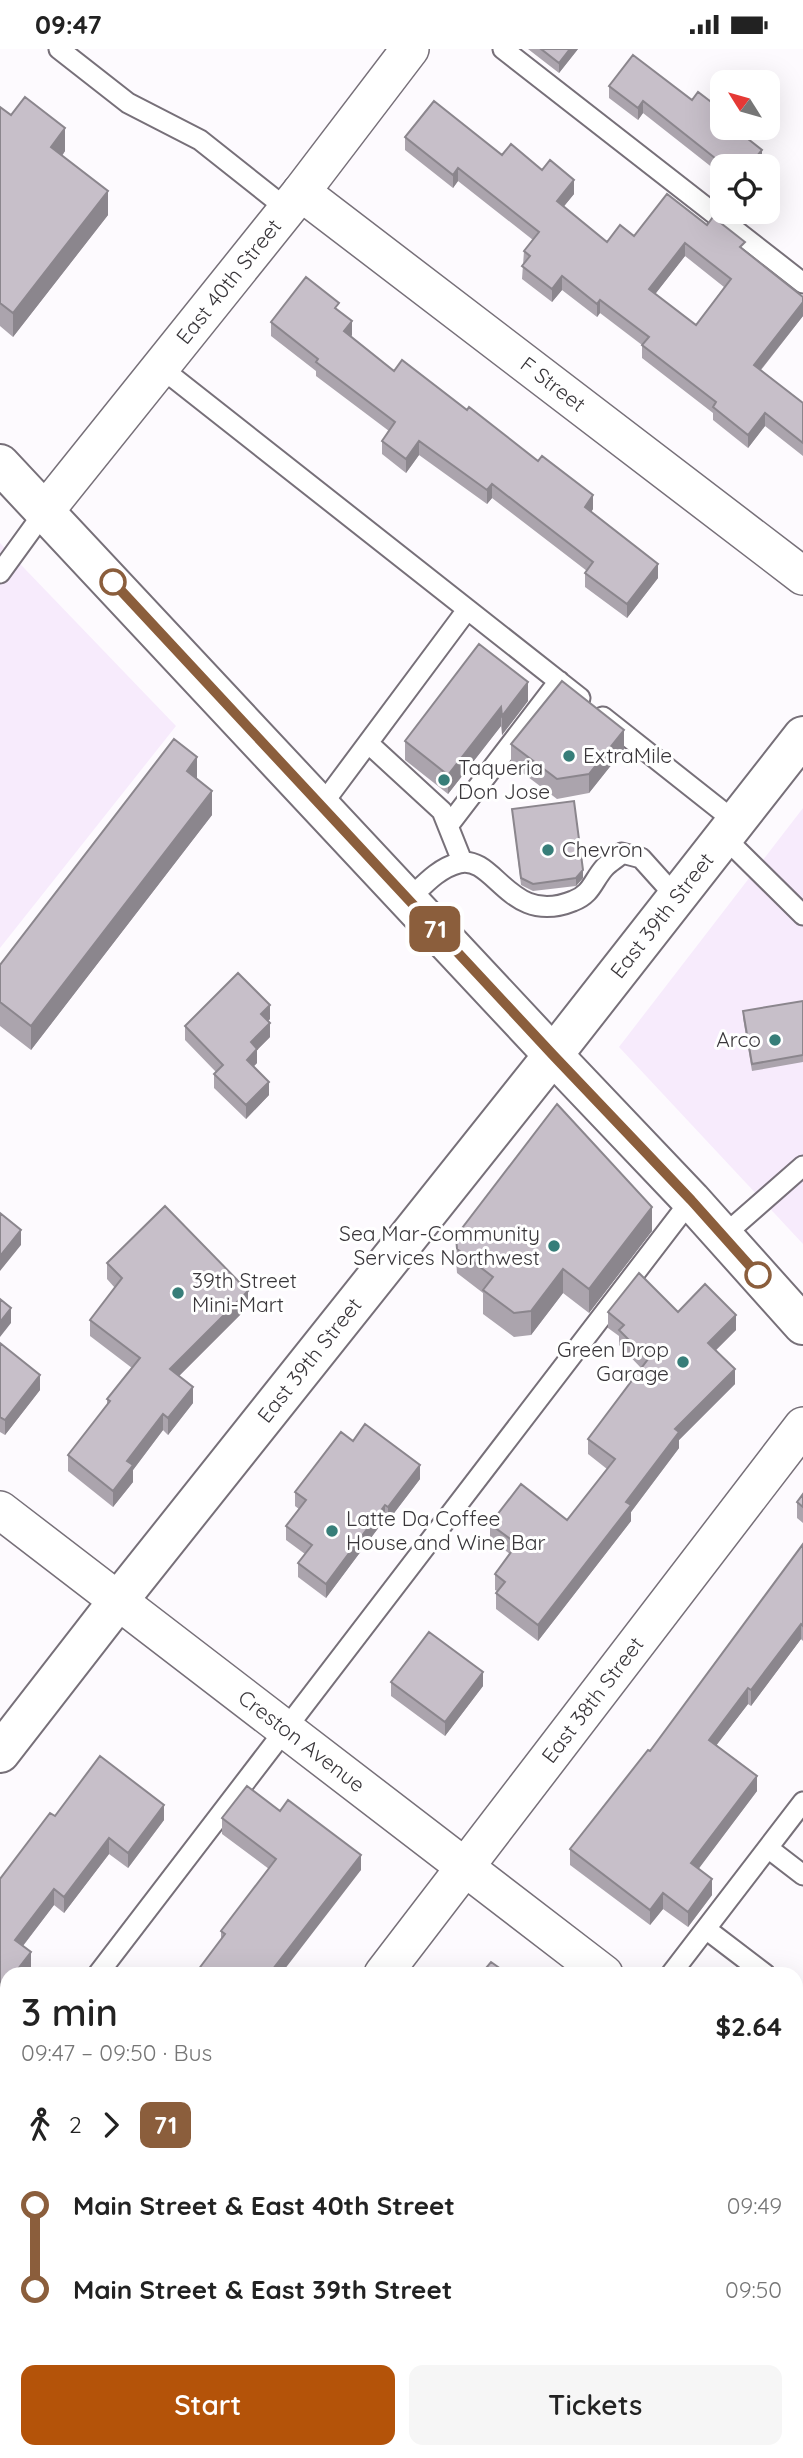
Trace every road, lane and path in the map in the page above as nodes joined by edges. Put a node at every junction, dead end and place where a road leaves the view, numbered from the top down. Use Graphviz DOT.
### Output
graph roads {
  1 [pos="59,49"];
  2 [pos="410,49"];
  3 [pos="503,49"];
  4 [pos="294,200"];
  5 [pos="803,283"];
  6 [pos="160,367"];
  7 [pos="0,464"];
  8 [pos="45,511"];
  9 [pos="0,573"];
  10 [pos="803,576"];
  11 [pos="467,610"];
  12 [pos="559,681"];
  13 [pos="368,743"];
  14 [pos="799,748"];
  15 [pos="321,806"];
  16 [pos="448,826"];
  17 [pos="731,831"];
  18 [pos="462,861"];
  19 [pos="677,898"];
  20 [pos="408,900"];
  21 [pos="803,915"];
  22 [pos="553,1055"];
  23 [pos="803,1165"];
  24 [pos="691,1200"];
  25 [pos="723,1236"];
  26 [pos="803,1325"];
  27 [pos="803,1426"];
  28 [pos="0,1510"];
  29 [pos="118,1601"];
  30 [pos="286,1730"];
  31 [pos="0,1753"];
  32 [pos="803,1803"];
  33 [pos="768,1848"];
  34 [pos="465,1867"];
  35 [pos="803,1875"];
  36 [pos="706,1929"];
  37 [pos="103,1967"];
  38 [pos="388,1967"];
  39 [pos="595,1967"];
  40 [pos="676,1967"];
  41 [pos="756,1967"];
  1 -- 4 [label="lane"];
  2 -- 4 [label="street, East 40th Street"];
  3 -- 5 [label="lane"];
  4 -- 6 [label="street, East 40th Street"];
  4 -- 10 [label="street, F Street"];
  6 -- 8 [label="street, East 40th Street"];
  6 -- 11 [label="lane"];
  7 -- 8 [label="main road"];
  8 -- 9 [label="lane"];
  8 -- 15 [label="main road"];
  11 -- 12 [label="lane"];
  11 -- 13 [label="lane"];
  12 -- 16 [label="lane"];
  12 -- 17 [label="lane"];
  13 -- 15 [label="lane"];
  13 -- 16 [label="lane"];
  14 -- 17 [label="main road, East 39th Street"];
  15 -- 20 [label="main road"];
  16 -- 18 [label="lane"];
  17 -- 19 [label="main road, East 39th Street"];
  17 -- 21 [label="lane"];
  18 -- 19 [label="lane"];
  18 -- 20 [label="lane"];
  19 -- 22 [label="main road, East 39th Street"];
  20 -- 22 [label="main road"];
  22 -- 24 [label="main road"];
  22 -- 29 [label="main road, East 39th Street"];
  23 -- 25 [label="lane"];
  24 -- 25 [label="main road"];
  24 -- 30 [label="lane"];
  25 -- 26 [label="main road"];
  27 -- 34 [label="street, East 38th Street"];
  28 -- 29 [label="street, Creston Avenue"];
  29 -- 30 [label="street, Creston Avenue"];
  29 -- 31 [label="main road, East 39th Street"];
  30 -- 34 [label="street, Creston Avenue"];
  30 -- 37 [label="lane"];
  32 -- 33 [label="lane"];
  33 -- 35 [label="lane"];
  33 -- 36 [label="lane"];
  34 -- 38 [label="street, East 38th Street"];
  34 -- 39 [label="street, Creston Avenue"];
  36 -- 40 [label="lane"];
  36 -- 41 [label="lane"];
}
